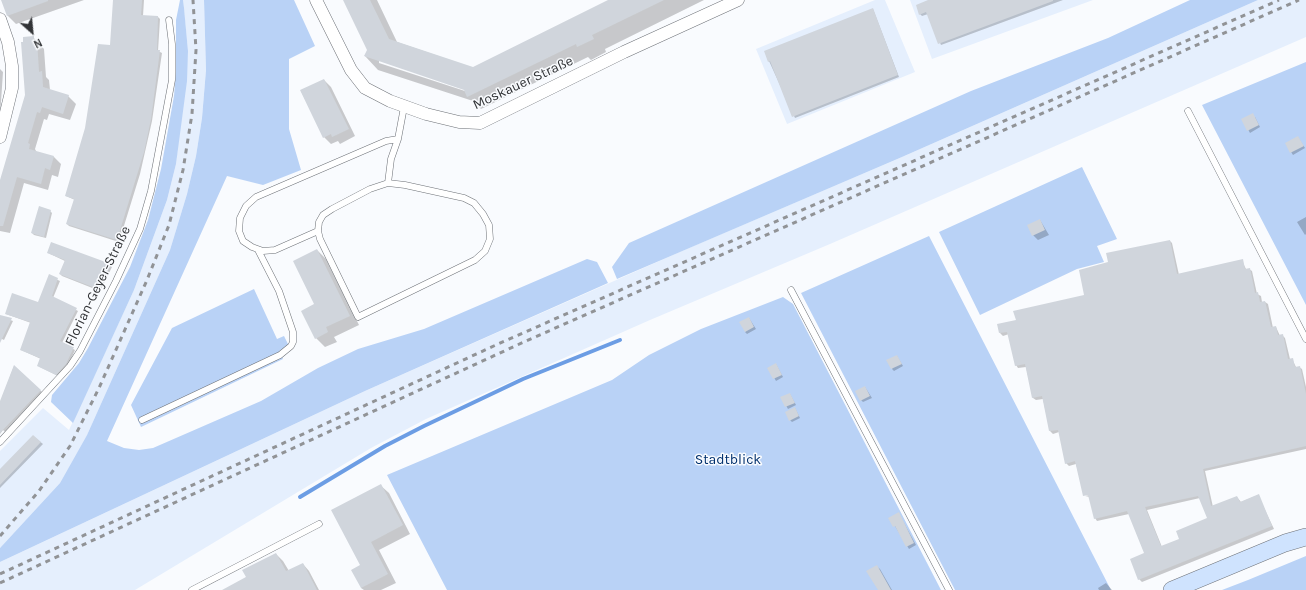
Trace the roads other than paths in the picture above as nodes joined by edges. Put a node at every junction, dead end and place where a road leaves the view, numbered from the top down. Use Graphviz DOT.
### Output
graph roads {
  1 [pos="316,0"];
  2 [pos="738,0"];
  3 [pos="0,19"];
  4 [pos="169,20"];
  5 [pos="404,107"];
  6 [pos="1188,111"];
  7 [pos="0,137"];
  8 [pos="398,139"];
  9 [pos="388,183"];
  10 [pos="318,231"];
  11 [pos="258,250"];
  12 [pos="791,290"];
  13 [pos="1306,339"];
  14 [pos="142,420"];
  15 [pos="0,442"];
  16 [pos="319,524"];
  17 [pos="1306,537"];
  18 [pos="192,590"];
  19 [pos="949,590"];
  20 [pos="1172,590"];
  1 -- 5 [label="street, Moskauer Straße"];
  2 -- 5 [label="street, Moskauer Straße"];
  3 -- 7 [label="street"];
  4 -- 15 [label="lane, Florian-Geyer-Straße"];
  5 -- 8 [label="lane"];
  6 -- 13 [label="lane"];
  8 -- 9 [label="lane"];
  8 -- 11 [label="lane"];
  9 -- 10 [label="lane"];
  9 -- 10 [label="lane"];
  10 -- 11 [label="lane"];
  11 -- 14 [label="lane"];
  12 -- 19 [label="lane"];
  16 -- 18 [label="lane"];
  17 -- 20 [label="street"];
}
